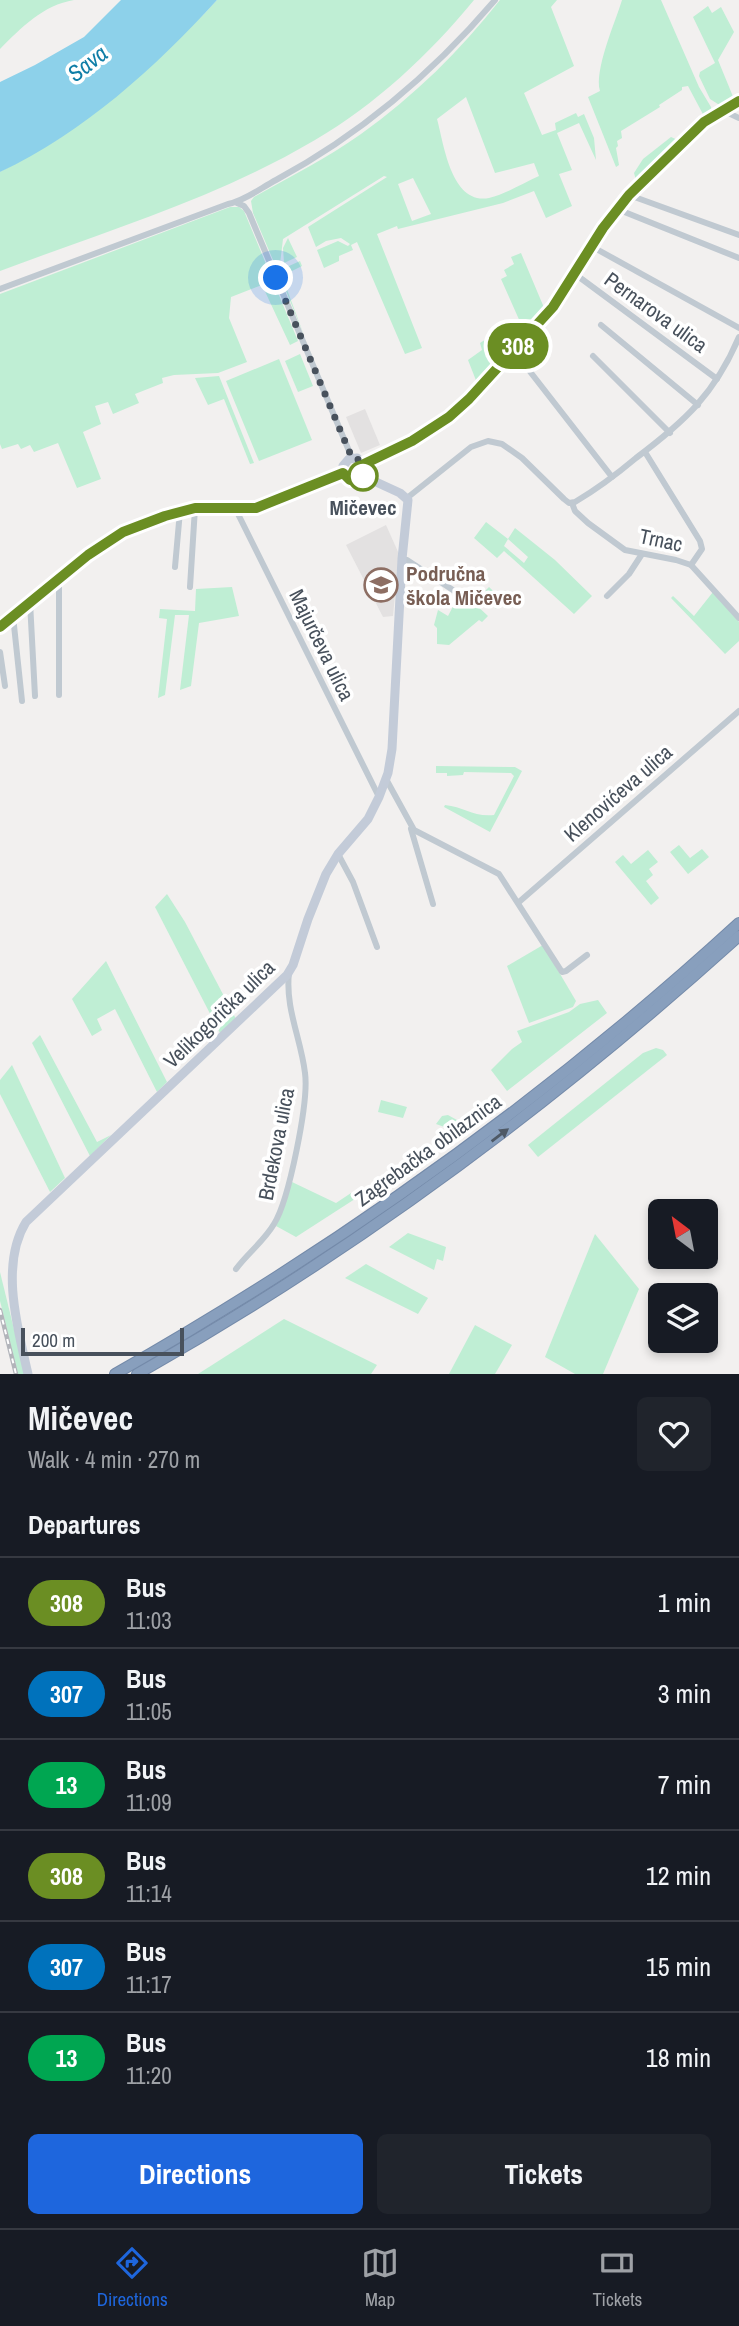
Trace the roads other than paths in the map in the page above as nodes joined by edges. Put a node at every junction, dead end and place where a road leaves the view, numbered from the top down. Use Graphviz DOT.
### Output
graph roads {
  1 [pos="495,0"];
  2 [pos="739,101"];
  3 [pos="721,110"];
  4 [pos="739,118"];
  5 [pos="629,195"];
  6 [pos="237,203"];
  7 [pos="617,209"];
  8 [pos="739,234"];
  9 [pos="591,246"];
  10 [pos="739,258"];
  11 [pos="575,274"];
  12 [pos="0,289"];
  13 [pos="601,324"];
  14 [pos="739,328"];
  15 [pos="739,337"];
  16 [pos="514,351"];
  17 [pos="593,356"];
  18 [pos="717,379"];
  19 [pos="698,405"];
  20 [pos="670,433"];
  21 [pos="645,452"];
  22 [pos="352,458"];
  23 [pos="364,464"];
  24 [pos="343,473"];
  25 [pos="363,476"];
  26 [pos="612,477"];
  27 [pos="407,498"];
  28 [pos="572,503"];
  29 [pos="195,508"];
  30 [pos="235,508"];
  31 [pos="180,511"];
  32 [pos="642,554"];
  33 [pos="402,559"];
  34 [pos="691,565"];
  35 [pos="175,567"];
  36 [pos="59,579"];
  37 [pos="190,587"];
  38 [pos="459,594"];
  39 [pos="607,596"];
  40 [pos="30,603"];
  41 [pos="13,616"];
  42 [pos="739,618"];
  43 [pos="0,627"];
  44 [pos="0,652"];
  45 [pos="5,686"];
  46 [pos="59,695"];
  47 [pos="35,696"];
  48 [pos="22,701"];
  49 [pos="739,711"];
  50 [pos="386,779"];
  51 [pos="379,797"];
  52 [pos="411,827"];
  53 [pos="338,854"];
  54 [pos="519,902"];
  55 [pos="433,904"];
  56 [pos="739,923"];
  57 [pos="739,936"];
  58 [pos="377,947"];
  59 [pos="587,955"];
  60 [pos="290,971"];
  61 [pos="236,1269"];
  62 [pos="28,1374"];
  63 [pos="115,1374"];
  64 [pos="136,1374"];
  1 -- 6 [label="street"];
  2 -- 3 [label="street"];
  3 -- 4 [label="street"];
  3 -- 5 [label="street"];
  5 -- 7 [label="street"];
  5 -- 8 [label="street"];
  6 -- 12 [label="street"];
  6 -- 22 [label="street"];
  7 -- 9 [label="street"];
  7 -- 10 [label="street"];
  9 -- 11 [label="street"];
  9 -- 14 [label="street"];
  11 -- 16 [label="street"];
  11 -- 18 [label="street, Pernarova ulica"];
  13 -- 19 [label="street"];
  15 -- 18 [label="street"];
  16 -- 23 [label="street"];
  16 -- 26 [label="street"];
  17 -- 20 [label="street"];
  18 -- 19 [label="street"];
  19 -- 20 [label="street"];
  20 -- 21 [label="street"];
  21 -- 26 [label="street"];
  21 -- 34 [label="street"];
  22 -- 23 [label="street"];
  22 -- 24 [label="street"];
  23 -- 25 [label="street"];
  24 -- 25 [label="street"];
  24 -- 30 [label="street"];
  25 -- 27 [label="street"];
  26 -- 28 [label="street"];
  27 -- 28 [label="street, Trnac"];
  27 -- 33 [label="street, Velikogorička ulica"];
  28 -- 32 [label="street, Trnac"];
  29 -- 30 [label="street"];
  29 -- 31 [label="street"];
  29 -- 37 [label="street"];
  30 -- 51 [label="street, Majurčeva ulica"];
  31 -- 35 [label="street"];
  31 -- 36 [label="street"];
  32 -- 34 [label="street, Trnac"];
  32 -- 39 [label="street"];
  33 -- 38 [label="street"];
  33 -- 50 [label="street, Velikogorička ulica"];
  34 -- 42 [label="street, Trnac"];
  36 -- 40 [label="street"];
  36 -- 46 [label="street"];
  40 -- 41 [label="street"];
  40 -- 47 [label="street"];
  41 -- 43 [label="street"];
  41 -- 48 [label="street"];
  44 -- 45 [label="street"];
  49 -- 54 [label="street, Klenovićeva ulica"];
  50 -- 51 [label="street, Velikogorička ulica"];
  50 -- 52 [label="street"];
  51 -- 53 [label="street, Velikogorička ulica"];
  52 -- 54 [label="street"];
  52 -- 55 [label="street"];
  53 -- 58 [label="street"];
  53 -- 60 [label="street, Velikogorička ulica"];
  54 -- 59 [label="street"];
  56 -- 63 [label="highway, Zagrebačka obilaznica"];
  64 -- 57 [label="highway, Zagrebačka obilaznica, one-way"];
  60 -- 61 [label="street, Brdekova ulica"];
  60 -- 62 [label="street, Velikogorička ulica"];
}
